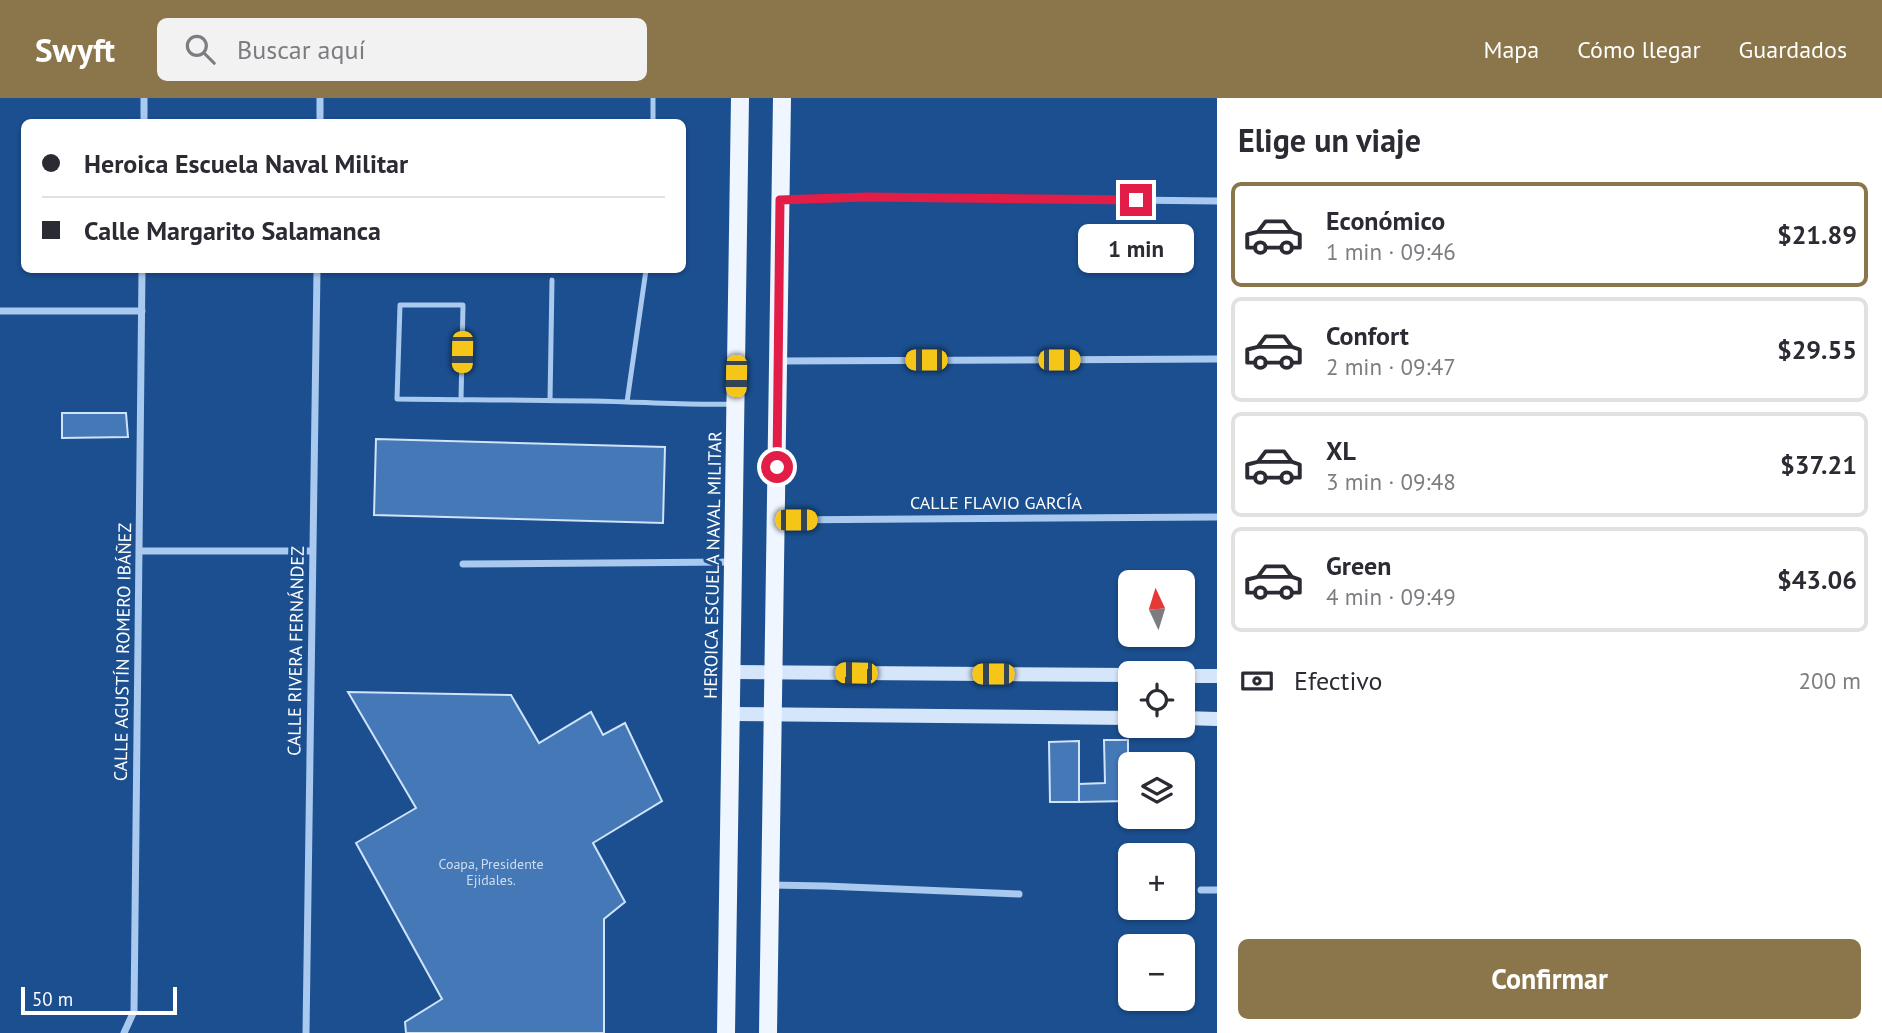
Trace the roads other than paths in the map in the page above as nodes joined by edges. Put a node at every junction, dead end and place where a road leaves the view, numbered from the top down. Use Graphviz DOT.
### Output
graph roads {
  1 [pos="144,98"];
  2 [pos="320,98"];
  3 [pos="653,98"];
  4 [pos="740,98"];
  5 [pos="782,98"];
  6 [pos="144,119"];
  7 [pos="320,119"];
  8 [pos="653,119"];
  9 [pos="780,200"];
  10 [pos="1217,201"];
  11 [pos="142,273"];
  12 [pos="317,273"];
  13 [pos="646,273"];
  14 [pos="552,280"];
  15 [pos="0,311"];
  16 [pos="142,311"];
  17 [pos="1217,359"];
  18 [pos="778,362"];
  19 [pos="461,400"];
  20 [pos="550,401"];
  21 [pos="627,402"];
  22 [pos="736,404"];
  23 [pos="1217,517"];
  24 [pos="776,520"];
  25 [pos="140,551"];
  26 [pos="313,551"];
  27 [pos="734,562"];
  28 [pos="463,564"];
  29 [pos="732,672"];
  30 [pos="774,672"];
  31 [pos="1118,675"];
  32 [pos="1195,676"];
  33 [pos="1217,676"];
  34 [pos="732,714"];
  35 [pos="773,714"];
  36 [pos="1118,718"];
  37 [pos="1195,718"];
  38 [pos="1217,719"];
  39 [pos="771,885"];
  40 [pos="1201,890"];
  41 [pos="1217,890"];
  42 [pos="1019,894"];
  43 [pos="124,1033"];
  44 [pos="306,1033"];
  45 [pos="726,1033"];
  46 [pos="768,1033"];
  1 -- 6 [label="street"];
  2 -- 7 [label="street"];
  3 -- 8 [label="lane"];
  4 -- 22 [label="main road, HEROICA ESCUELA NAVAL MILITAR"];
  5 -- 9 [label="main road"];
  9 -- 10 [label="street"];
  9 -- 18 [label="main road"];
  11 -- 16 [label="street, CALLE AGUSTÍN ROMERO IBÁÑEZ"];
  12 -- 26 [label="street, CALLE RIVERA FERNÁNDEZ"];
  13 -- 21 [label="lane"];
  14 -- 20 [label="lane"];
  15 -- 16 [label="street"];
  16 -- 25 [label="street, CALLE AGUSTÍN ROMERO IBÁÑEZ"];
  17 -- 18 [label="street"];
  18 -- 24 [label="main road"];
  19 -- 19 [label="lane"];
  19 -- 20 [label="lane"];
  20 -- 21 [label="lane"];
  21 -- 22 [label="lane"];
  22 -- 27 [label="main road, HEROICA ESCUELA NAVAL MILITAR"];
  23 -- 24 [label="street, CALLE FLAVIO GARCÍA"];
  24 -- 30 [label="main road"];
  25 -- 26 [label="street"];
  25 -- 43 [label="street, CALLE AGUSTÍN ROMERO IBÁÑEZ"];
  26 -- 44 [label="street, CALLE RIVERA FERNÁNDEZ"];
  27 -- 28 [label="street"];
  27 -- 29 [label="main road, HEROICA ESCUELA NAVAL MILITAR"];
  29 -- 30 [label="street"];
  29 -- 34 [label="main road, HEROICA ESCUELA NAVAL MILITAR"];
  30 -- 31 [label="street"];
  30 -- 35 [label="main road"];
  32 -- 33 [label="street"];
  34 -- 35 [label="street"];
  34 -- 45 [label="main road, HEROICA ESCUELA NAVAL MILITAR"];
  35 -- 36 [label="street"];
  35 -- 39 [label="main road"];
  37 -- 38 [label="street"];
  39 -- 42 [label="street"];
  39 -- 46 [label="main road"];
  40 -- 41 [label="street"];
}
